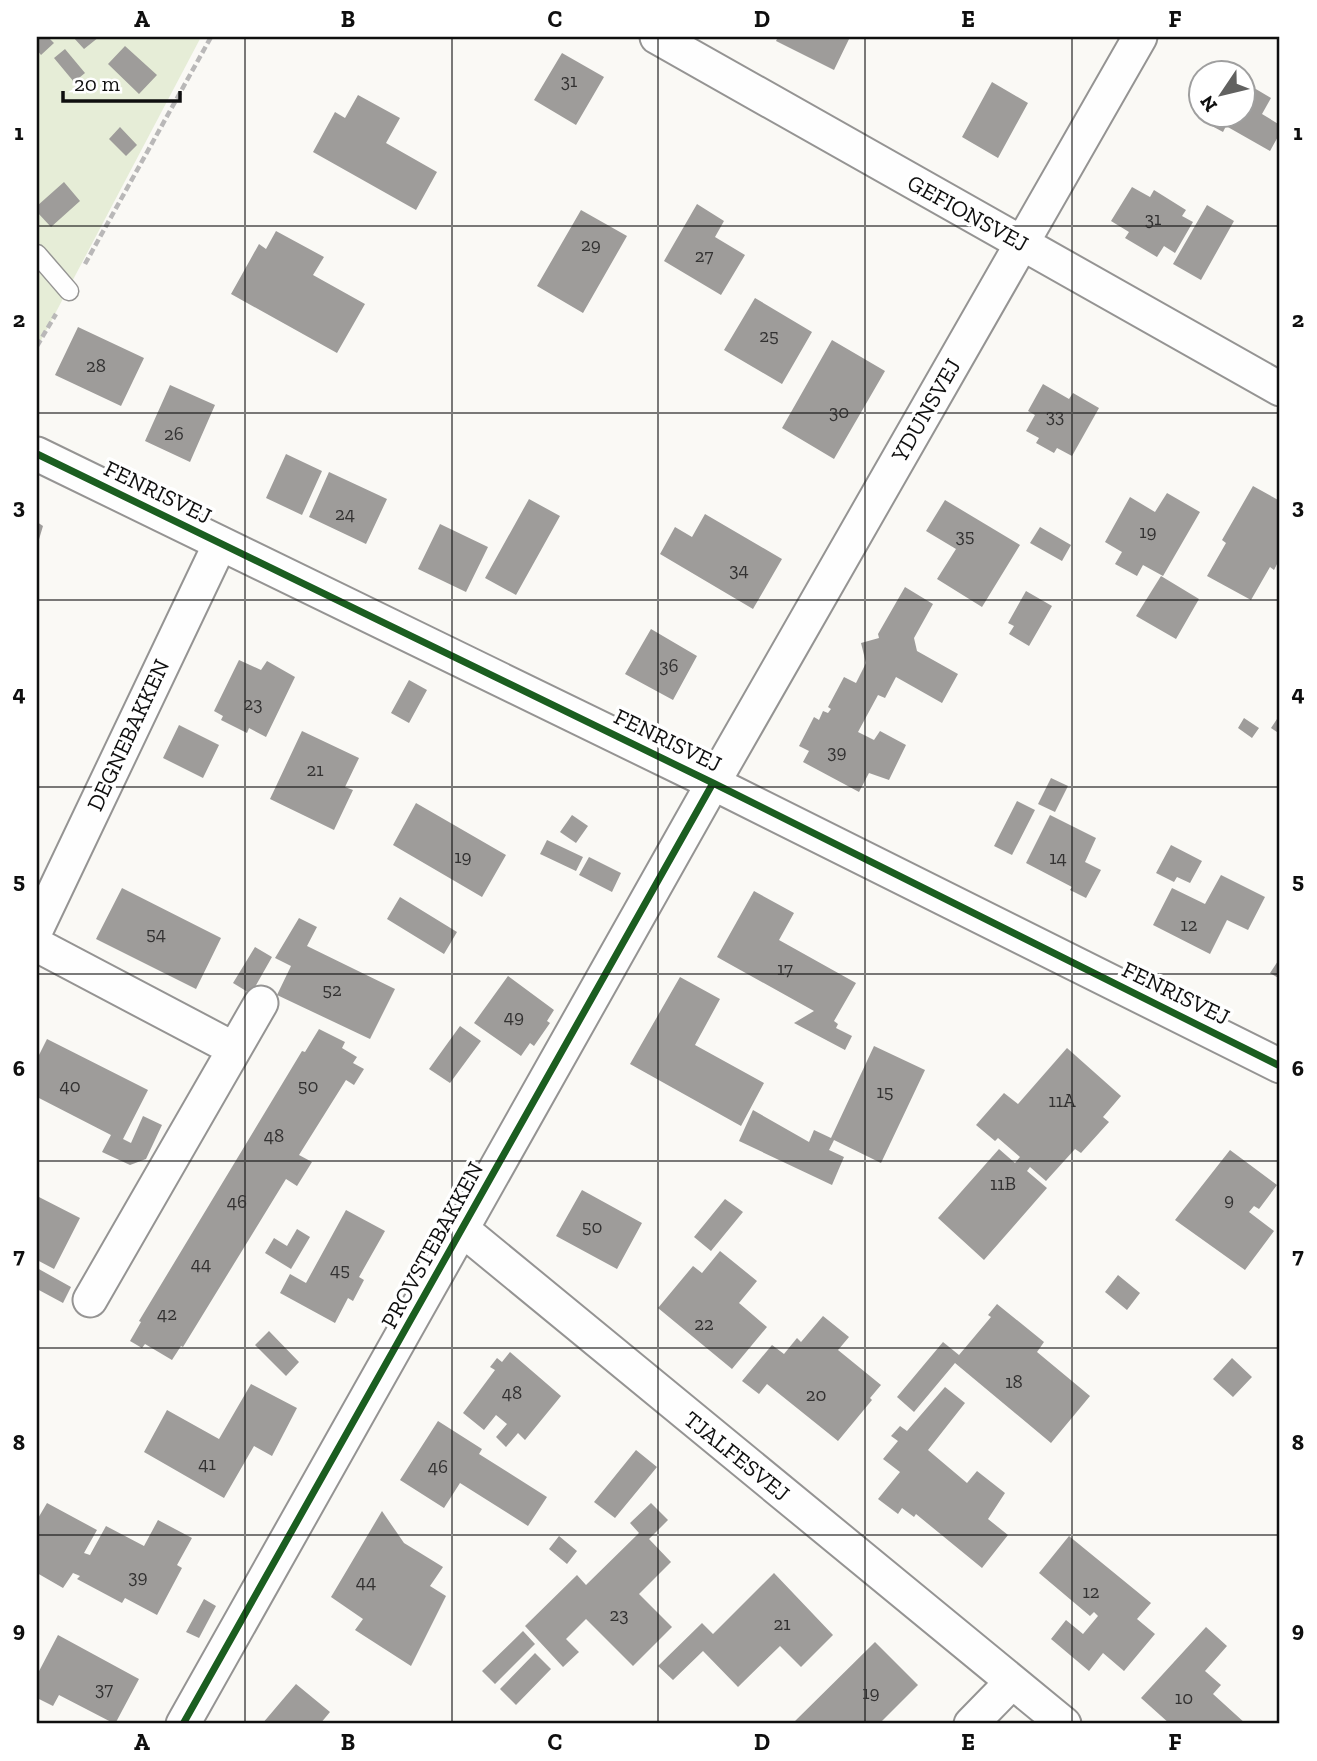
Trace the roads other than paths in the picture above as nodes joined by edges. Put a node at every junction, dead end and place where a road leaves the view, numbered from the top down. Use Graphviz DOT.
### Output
graph roads {
  1 [pos="657,37"];
  2 [pos="1140,37"];
  3 [pos="1021,243"];
  4 [pos="37,254"];
  5 [pos="69,292"];
  6 [pos="1280,389"];
  7 [pos="37,454"];
  8 [pos="220,544"];
  9 [pos="713,783"];
  10 [pos="37,928"];
  11 [pos="37,945"];
  12 [pos="261,1003"];
  13 [pos="234,1049"];
  14 [pos="1280,1066"];
  15 [pos="463,1230"];
  16 [pos="90,1300"];
  17 [pos="1012,1682"];
  18 [pos="183,1724"];
  19 [pos="971,1724"];
  20 [pos="1064,1724"];
  1 -- 3 [label="street, GEFIONSVEJ"];
  2 -- 3 [label="street, YDUNSVEJ"];
  3 -- 6 [label="street, GEFIONSVEJ"];
  3 -- 9 [label="street, YDUNSVEJ"];
  4 -- 5 [label="lane"];
  7 -- 8 [label="street, FENRISVEJ"];
  8 -- 9 [label="street, FENRISVEJ"];
  8 -- 10 [label="street, DEGNEBAKKEN"];
  9 -- 14 [label="street, FENRISVEJ"];
  9 -- 15 [label="street, PROVSTEBAKKEN"];
  11 -- 13 [label="street"];
  12 -- 13 [label="street"];
  13 -- 16 [label="street"];
  15 -- 17 [label="street, TJALFESVEJ"];
  15 -- 18 [label="street, PROVSTEBAKKEN"];
  17 -- 19 [label="street"];
  17 -- 20 [label="street, TJALFESVEJ"];
}
